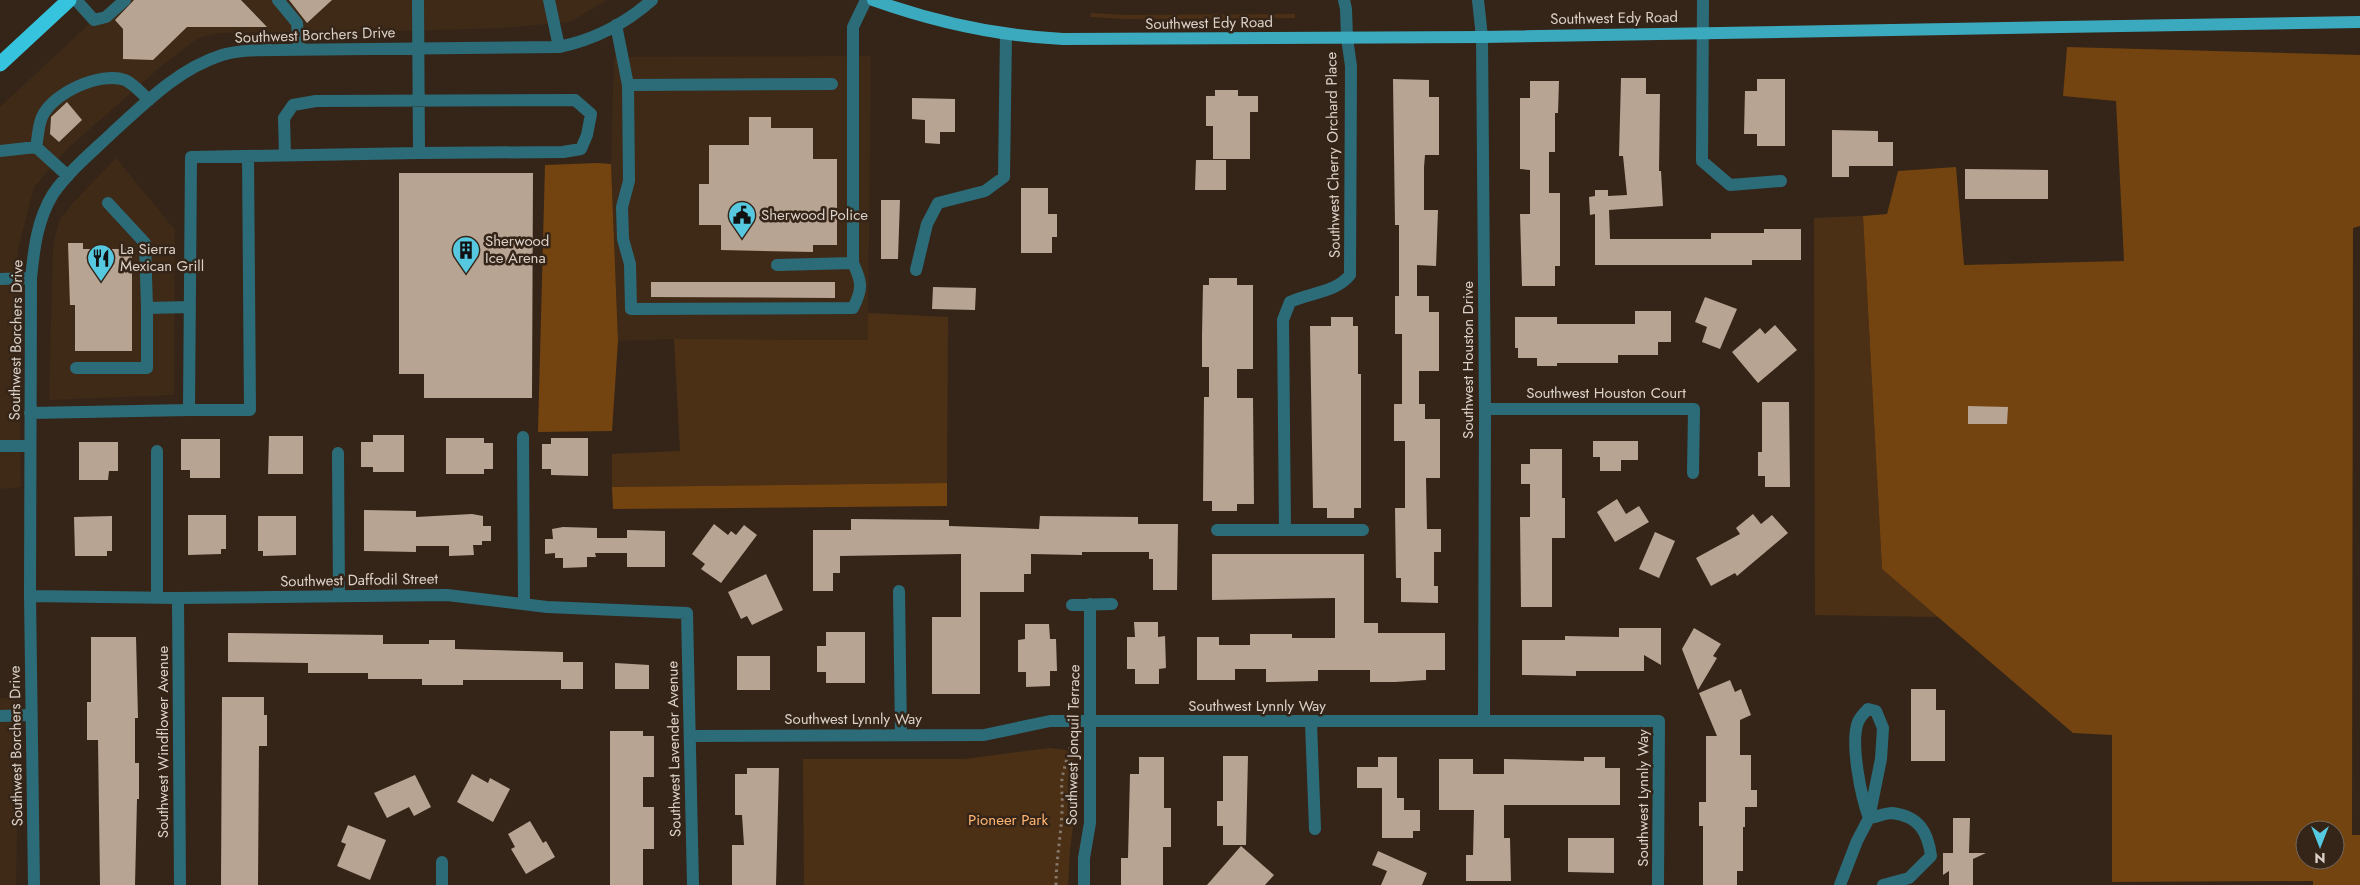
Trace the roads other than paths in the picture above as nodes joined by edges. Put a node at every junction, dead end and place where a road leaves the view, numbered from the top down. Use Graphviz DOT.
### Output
graph roads {
  1 [pos="69,0"];
  2 [pos="76,0"];
  3 [pos="125,0"];
  4 [pos="278,0"];
  5 [pos="418,0"];
  6 [pos="549,0"];
  7 [pos="652,0"];
  8 [pos="866,0"];
  9 [pos="873,0"];
  10 [pos="1344,0"];
  11 [pos="1478,0"];
  12 [pos="1703,0"];
  13 [pos="2360,22"];
  14 [pos="616,25"];
  15 [pos="1704,33"];
  16 [pos="1006,34"];
  17 [pos="1482,37"];
  18 [pos="1347,38"];
  19 [pos="559,48"];
  20 [pos="299,49"];
  21 [pos="419,49"];
  22 [pos="0,64"];
  23 [pos="832,84"];
  24 [pos="628,85"];
  25 [pos="149,100"];
  26 [pos="419,100"];
  27 [pos="36,147"];
  28 [pos="0,151"];
  29 [pos="419,153"];
  30 [pos="285,155"];
  31 [pos="248,156"];
  32 [pos="68,176"];
  33 [pos="1781,181"];
  34 [pos="108,203"];
  35 [pos="852,263"];
  36 [pos="777,265"];
  37 [pos="916,270"];
  38 [pos="31,278"];
  39 [pos="0,279"];
  40 [pos="190,307"];
  41 [pos="147,308"];
  42 [pos="76,368"];
  43 [pos="1485,409"];
  44 [pos="189,410"];
  45 [pos="30,413"];
  46 [pos="523,437"];
  47 [pos="0,446"];
  48 [pos="30,446"];
  49 [pos="157,451"];
  50 [pos="338,454"];
  51 [pos="1693,473"];
  52 [pos="1216,530"];
  53 [pos="1284,530"];
  54 [pos="1363,530"];
  55 [pos="899,591"];
  56 [pos="30,596"];
  57 [pos="339,596"];
  58 [pos="157,598"];
  59 [pos="178,598"];
  60 [pos="524,604"];
  61 [pos="1090,604"];
  62 [pos="1112,604"];
  63 [pos="1072,605"];
  64 [pos="687,613"];
  65 [pos="31,715"];
  66 [pos="0,716"];
  67 [pos="1484,721"];
  68 [pos="1090,722"];
  69 [pos="1311,723"];
  70 [pos="901,735"];
  71 [pos="691,736"];
  72 [pos="1869,818"];
  73 [pos="1315,829"];
  74 [pos="442,862"];
  75 [pos="34,885"];
  76 [pos="180,885"];
  77 [pos="442,885"];
  78 [pos="693,885"];
  79 [pos="1084,885"];
  80 [pos="1658,885"];
  81 [pos="1840,885"];
  82 [pos="1883,885"];
  1 -- 22 [label="highway"];
  2 -- 3 [label="street"];
  4 -- 20 [label="street"];
  5 -- 21 [label="street"];
  6 -- 19 [label="street"];
  7 -- 14 [label="street, Southwest Borchers Drive"];
  8 -- 35 [label="street"];
  9 -- 16 [label="main road, Southwest Edy Road"];
  10 -- 18 [label="street, Southwest Cherry Orchard Place"];
  11 -- 17 [label="street, Southwest Houston Drive"];
  12 -- 15 [label="street"];
  13 -- 15 [label="main road, Southwest Edy Road"];
  14 -- 19 [label="street, Southwest Borchers Drive"];
  14 -- 24 [label="street"];
  15 -- 17 [label="main road, Southwest Edy Road"];
  15 -- 33 [label="street"];
  16 -- 18 [label="main road, Southwest Edy Road"];
  16 -- 37 [label="street"];
  17 -- 18 [label="main road, Southwest Edy Road"];
  17 -- 43 [label="street, Southwest Houston Drive"];
  18 -- 53 [label="street, Southwest Cherry Orchard Place"];
  19 -- 21 [label="street, Southwest Borchers Drive"];
  20 -- 21 [label="street, Southwest Borchers Drive"];
  20 -- 25 [label="street, Southwest Borchers Drive"];
  21 -- 26 [label="street"];
  23 -- 24 [label="street"];
  24 -- 35 [label="street"];
  25 -- 27 [label="street"];
  25 -- 32 [label="street, Southwest Borchers Drive"];
  26 -- 29 [label="street"];
  26 -- 29 [label="street"];
  26 -- 30 [label="street"];
  27 -- 28 [label="street"];
  27 -- 32 [label="street"];
  29 -- 30 [label="street"];
  30 -- 31 [label="street"];
  31 -- 40 [label="street"];
  31 -- 44 [label="street"];
  32 -- 38 [label="street, Southwest Borchers Drive"];
  34 -- 41 [label="street"];
  35 -- 36 [label="street"];
  38 -- 39 [label="street"];
  38 -- 45 [label="street, Southwest Borchers Drive"];
  40 -- 41 [label="street"];
  40 -- 44 [label="street"];
  41 -- 42 [label="street"];
  43 -- 51 [label="street, Southwest Houston Court"];
  43 -- 67 [label="street, Southwest Houston Drive"];
  44 -- 45 [label="street"];
  45 -- 48 [label="street, Southwest Borchers Drive"];
  46 -- 60 [label="street"];
  47 -- 48 [label="street"];
  48 -- 56 [label="street, Southwest Borchers Drive"];
  49 -- 58 [label="street"];
  50 -- 57 [label="street"];
  52 -- 53 [label="street"];
  53 -- 54 [label="street"];
  55 -- 70 [label="street"];
  56 -- 58 [label="street, Southwest Daffodil Street"];
  56 -- 65 [label="street, Southwest Borchers Drive"];
  57 -- 59 [label="street, Southwest Daffodil Street"];
  57 -- 60 [label="street, Southwest Daffodil Street"];
  58 -- 59 [label="street, Southwest Daffodil Street"];
  59 -- 76 [label="street, Southwest Windflower Avenue"];
  60 -- 64 [label="street, Southwest Daffodil Street"];
  61 -- 62 [label="street"];
  61 -- 63 [label="street"];
  61 -- 68 [label="street, Southwest Jonquil Terrace"];
  64 -- 71 [label="street, Southwest Lavender Avenue"];
  65 -- 66 [label="street"];
  65 -- 75 [label="street, Southwest Borchers Drive"];
  67 -- 69 [label="street, Southwest Lynnly Way"];
  67 -- 80 [label="street, Southwest Lynnly Way"];
  68 -- 69 [label="street, Southwest Lynnly Way"];
  68 -- 70 [label="street, Southwest Lynnly Way"];
  68 -- 79 [label="street, Southwest Jonquil Terrace"];
  69 -- 73 [label="street"];
  70 -- 71 [label="street, Southwest Lynnly Way"];
  71 -- 78 [label="street, Southwest Lavender Avenue"];
  72 -- 72 [label="street"];
  72 -- 81 [label="street"];
  72 -- 82 [label="street"];
  74 -- 77 [label="street"];
}
